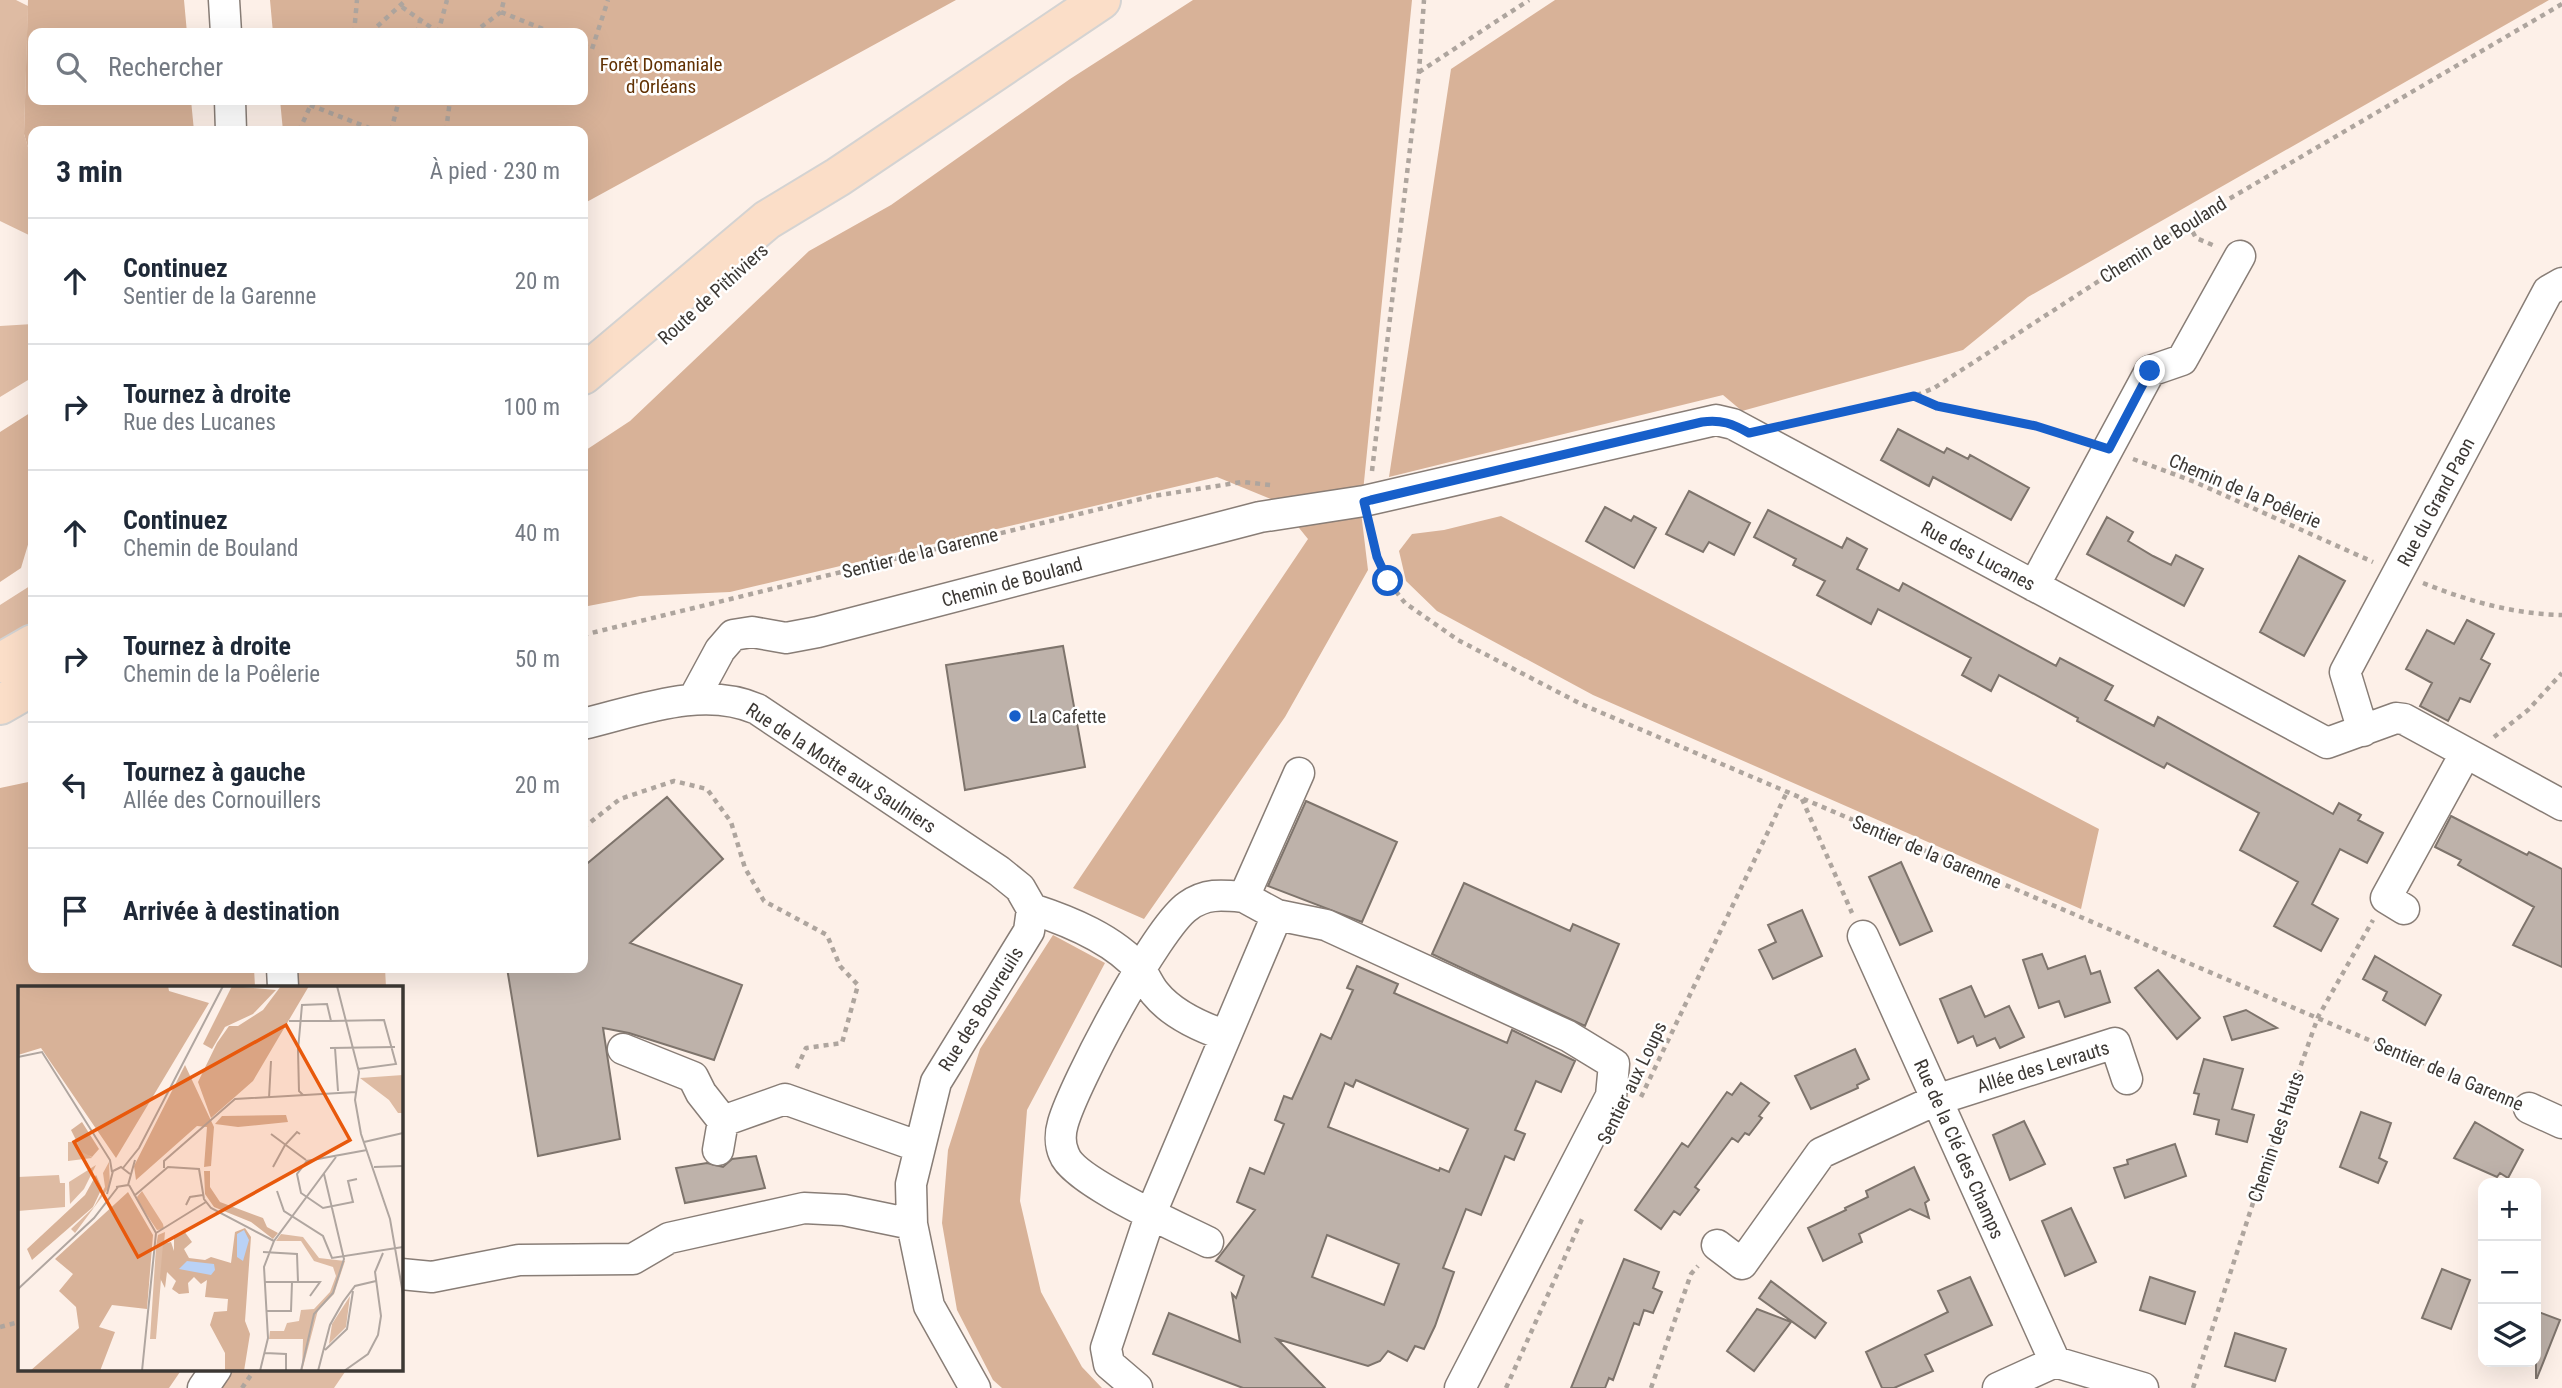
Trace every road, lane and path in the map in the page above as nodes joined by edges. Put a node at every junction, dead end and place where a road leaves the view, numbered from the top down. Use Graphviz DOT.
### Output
graph roads {
  1 [pos="224,0"];
  2 [pos="357,0"];
  3 [pos="406,0"];
  4 [pos="447,0"];
  5 [pos="504,0"];
  6 [pos="608,0"];
  7 [pos="1101,0"];
  8 [pos="1424,0"];
  9 [pos="1529,0"];
  10 [pos="2562,4"];
  11 [pos="402,7"];
  12 [pos="501,12"];
  13 [pos="421,20"];
  14 [pos="226,28"];
  15 [pos="354,28"];
  16 [pos="376,28"];
  17 [pos="419,28"];
  18 [pos="431,28"];
  19 [pos="439,28"];
  20 [pos="480,28"];
  21 [pos="541,28"];
  22 [pos="588,47"];
  23 [pos="1419,72"];
  24 [pos="230,105"];
  25 [pos="311,105"];
  26 [pos="319,105"];
  27 [pos="398,105"];
  28 [pos="449,105"];
  29 [pos="231,126"];
  30 [pos="301,126"];
  31 [pos="366,126"];
  32 [pos="392,126"];
  33 [pos="447,126"];
  34 [pos="838,177"];
  35 [pos="2188,223"];
  36 [pos="2240,256"];
  37 [pos="2562,283"];
  38 [pos="588,371"];
  39 [pos="1914,396"];
  40 [pos="588,400"];
  41 [pos="1749,433"];
  42 [pos="2109,449"];
  43 [pos="1259,484"];
  44 [pos="1368,501"];
  45 [pos="2398,573"];
  46 [pos="2034,586"];
  47 [pos="2562,615"];
  48 [pos="588,634"];
  49 [pos="28,647"];
  50 [pos="0,663"];
  51 [pos="2562,673"];
  52 [pos="28,689"];
  53 [pos="694,698"];
  54 [pos="0,705"];
  55 [pos="588,723"];
  56 [pos="2363,731"];
  57 [pos="2465,754"];
  58 [pos="1299,773"];
  59 [pos="1787,792"];
  60 [pos="1802,799"];
  61 [pos="2562,805"];
  62 [pos="588,824"];
  63 [pos="1244,897"];
  64 [pos="2395,904"];
  65 [pos="1032,909"];
  66 [pos="1277,915"];
  67 [pos="1863,936"];
  68 [pos="1140,969"];
  69 [pos="2318,1017"];
  70 [pos="1224,1035"];
  71 [pos="623,1049"];
  72 [pos="2127,1079"];
  73 [pos="785,1099"];
  74 [pos="1937,1100"];
  75 [pos="1638,1102"];
  76 [pos="2529,1108"];
  77 [pos="2562,1123"];
  78 [pos="920,1147"];
  79 [pos="1151,1213"];
  80 [pos="1584,1214"];
  81 [pos="912,1224"];
  82 [pos="1208,1242"];
  83 [pos="1717,1244"];
  84 [pos="402,1274"];
  85 [pos="18,1322"];
  86 [pos="0,1327"];
  87 [pos="2055,1362"];
  88 [pos="215,1370"];
  89 [pos="254,1370"];
  90 [pos="203,1388"];
  91 [pos="242,1388"];
  92 [pos="975,1388"];
  93 [pos="1137,1388"];
  94 [pos="1460,1388"];
  95 [pos="1506,1388"];
  96 [pos="1651,1388"];
  97 [pos="1998,1388"];
  98 [pos="2143,1388"];
  99 [pos="2193,1388"];
  1 -- 14 [label="street"];
  2 -- 15 [label="path"];
  3 -- 11 [label="path"];
  4 -- 19 [label="path"];
  5 -- 12 [label="path"];
  6 -- 22 [label="path"];
  7 -- 34 [label="main road, Route de Pithiviers"];
  8 -- 23 [label="path, Sentier de la Garenne"];
  9 -- 23 [label="path"];
  10 -- 35 [label="path, Chemin de Bouland"];
  11 -- 13 [label="path"];
  11 -- 16 [label="path"];
  12 -- 20 [label="path"];
  12 -- 21 [label="path"];
  13 -- 17 [label="path"];
  13 -- 18 [label="path"];
  23 -- 44 [label="path, Sentier de la Garenne"];
  24 -- 29 [label="street"];
  25 -- 30 [label="path"];
  26 -- 31 [label="path"];
  27 -- 32 [label="path"];
  28 -- 33 [label="path"];
  34 -- 38 [label="main road, Route de Pithiviers"];
  34 -- 40 [label="main road, Route de Pithiviers"];
  35 -- 36 [label="path"];
  35 -- 39 [label="path, Chemin de Bouland"];
  36 -- 42 [label="street"];
  37 -- 45 [label="street, Rue du Grand Paon"];
  39 -- 41 [label="path, Chemin de Bouland"];
  39 -- 42 [label="path, Chemin de la Poêlerie"];
  41 -- 44 [label="street, Rue des Lucanes"];
  41 -- 46 [label="street, Rue des Lucanes"];
  42 -- 45 [label="path, Chemin de la Poêlerie"];
  42 -- 46 [label="street"];
  43 -- 48 [label="path, Sentier de la Garenne"];
  44 -- 53 [label="street, Chemin de Bouland"];
  44 -- 59 [label="path, Sentier de la Garenne"];
  45 -- 47 [label="path, Chemin de la Poêlerie"];
  45 -- 56 [label="street, Rue du Grand Paon"];
  46 -- 56 [label="street, Rue des Lucanes"];
  49 -- 50 [label="main road"];
  51 -- 57 [label="path"];
  52 -- 54 [label="main road"];
  53 -- 55 [label="street, Rue de la Motte aux Saulniers"];
  53 -- 65 [label="street, Rue de la Motte aux Saulniers"];
  56 -- 57 [label="street, Rue des Lucanes"];
  57 -- 61 [label="street, Rue des Lucanes"];
  57 -- 64 [label="street"];
  58 -- 63 [label="street"];
  59 -- 60 [label="path, Sentier de la Garenne"];
  59 -- 75 [label="path, Sentier aux Loups"];
  60 -- 67 [label="path"];
  60 -- 69 [label="path, Sentier de la Garenne"];
  62 -- 73 [label="path"];
  63 -- 66 [label="street"];
  63 -- 68 [label="street"];
  64 -- 69 [label="path, Chemin des Hauts"];
  65 -- 68 [label="street"];
  65 -- 78 [label="street, Rue des Bouvreuils"];
  66 -- 70 [label="street"];
  66 -- 94 [label="street"];
  67 -- 74 [label="street, Rue de la Clé des Champs"];
  68 -- 70 [label="street"];
  68 -- 79 [label="street"];
  69 -- 76 [label="path, Sentier de la Garenne"];
  69 -- 99 [label="path, Chemin des Hauts"];
  70 -- 79 [label="street"];
  71 -- 73 [label="street"];
  72 -- 74 [label="street, Allée des Levrauts"];
  73 -- 78 [label="street"];
  74 -- 83 [label="street"];
  74 -- 87 [label="street, Rue de la Clé des Champs"];
  76 -- 77 [label="street, Sentier de la Garenne"];
  78 -- 81 [label="street, Rue des Bouvreuils"];
  79 -- 82 [label="street"];
  79 -- 93 [label="street"];
  80 -- 95 [label="path"];
  81 -- 84 [label="street"];
  81 -- 92 [label="street, Rue des Bouvreuils"];
  83 -- 96 [label="path"];
  85 -- 86 [label="path"];
  87 -- 97 [label="street"];
  87 -- 98 [label="street"];
  88 -- 90 [label="street"];
  89 -- 91 [label="path"];
}
